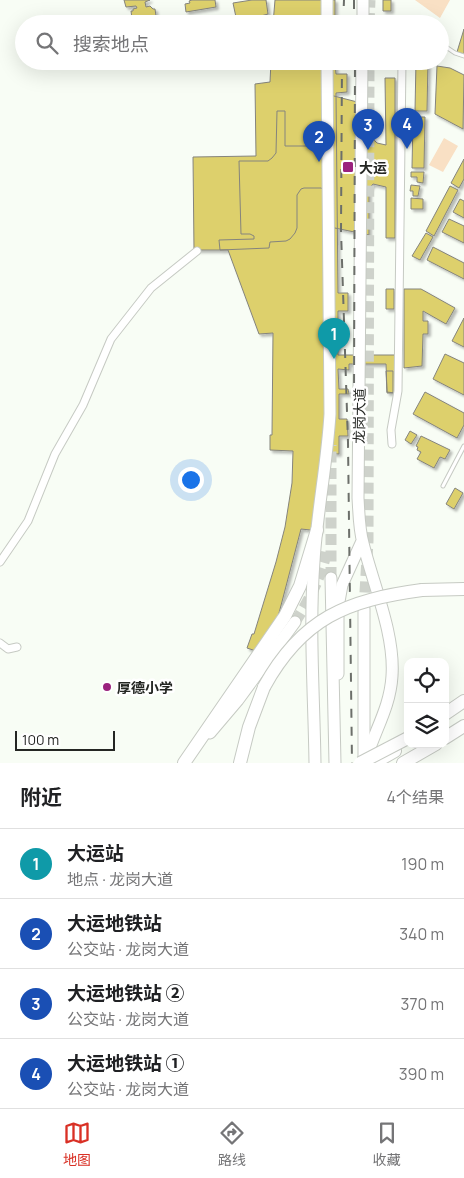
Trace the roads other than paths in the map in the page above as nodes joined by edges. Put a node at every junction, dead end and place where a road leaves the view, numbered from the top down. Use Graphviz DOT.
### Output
graph roads {
  1 [pos="327,0"];
  2 [pos="363,0"];
  3 [pos="327,15"];
  4 [pos="363,15"];
  5 [pos="449,49"];
  6 [pos="464,56"];
  7 [pos="327,70"];
  8 [pos="362,70"];
  9 [pos="402,70"];
  10 [pos="196,251"];
  11 [pos="392,444"];
  12 [pos="464,446"];
  13 [pos="443,486"];
  14 [pos="317,530"];
  15 [pos="362,541"];
  16 [pos="0,562"];
  17 [pos="331,578"];
  18 [pos="464,589"];
  19 [pos="364,609"];
  20 [pos="295,622"];
  21 [pos="0,643"];
  22 [pos="17,647"];
  23 [pos="463,705"];
  24 [pos="449,712"];
  25 [pos="449,718"];
  26 [pos="464,726"];
  27 [pos="449,735"];
  28 [pos="404,740"];
  29 [pos="404,746"];
  30 [pos="429,748"];
  31 [pos="186,760"];
  32 [pos="240,763"];
  33 [pos="314,763"];
  34 [pos="335,763"];
  35 [pos="339,763"];
  36 [pos="360,763"];
  37 [pos="365,763"];
  38 [pos="374,763"];
  39 [pos="403,763"];
  1 -- 3 [label="main road"];
  2 -- 4 [label="main road"];
  5 -- 6 [label="lane"];
  7 -- 14 [label="main road"];
  8 -- 15 [label="main road, 龙岗大道"];
  9 -- 11 [label="street"];
  10 -- 16 [label="street"];
  12 -- 13 [label="lane"];
  14 -- 31 [label="highway"];
  14 -- 33 [label="main road"];
  15 -- 35 [label="main road"];
  15 -- 37 [label="main road, 龙岗大道"];
  17 -- 34 [label="main road"];
  18 -- 32 [label="highway, bridge"];
  19 -- 37 [label="main road, 龙岗大道"];
  20 -- 31 [label="main road"];
  21 -- 22 [label="street"];
  23 -- 24 [label="highway"];
  23 -- 25 [label="highway"];
  26 -- 27 [label="highway"];
  28 -- 36 [label="highway, bridge"];
  29 -- 38 [label="highway"];
  30 -- 39 [label="highway"];
}
